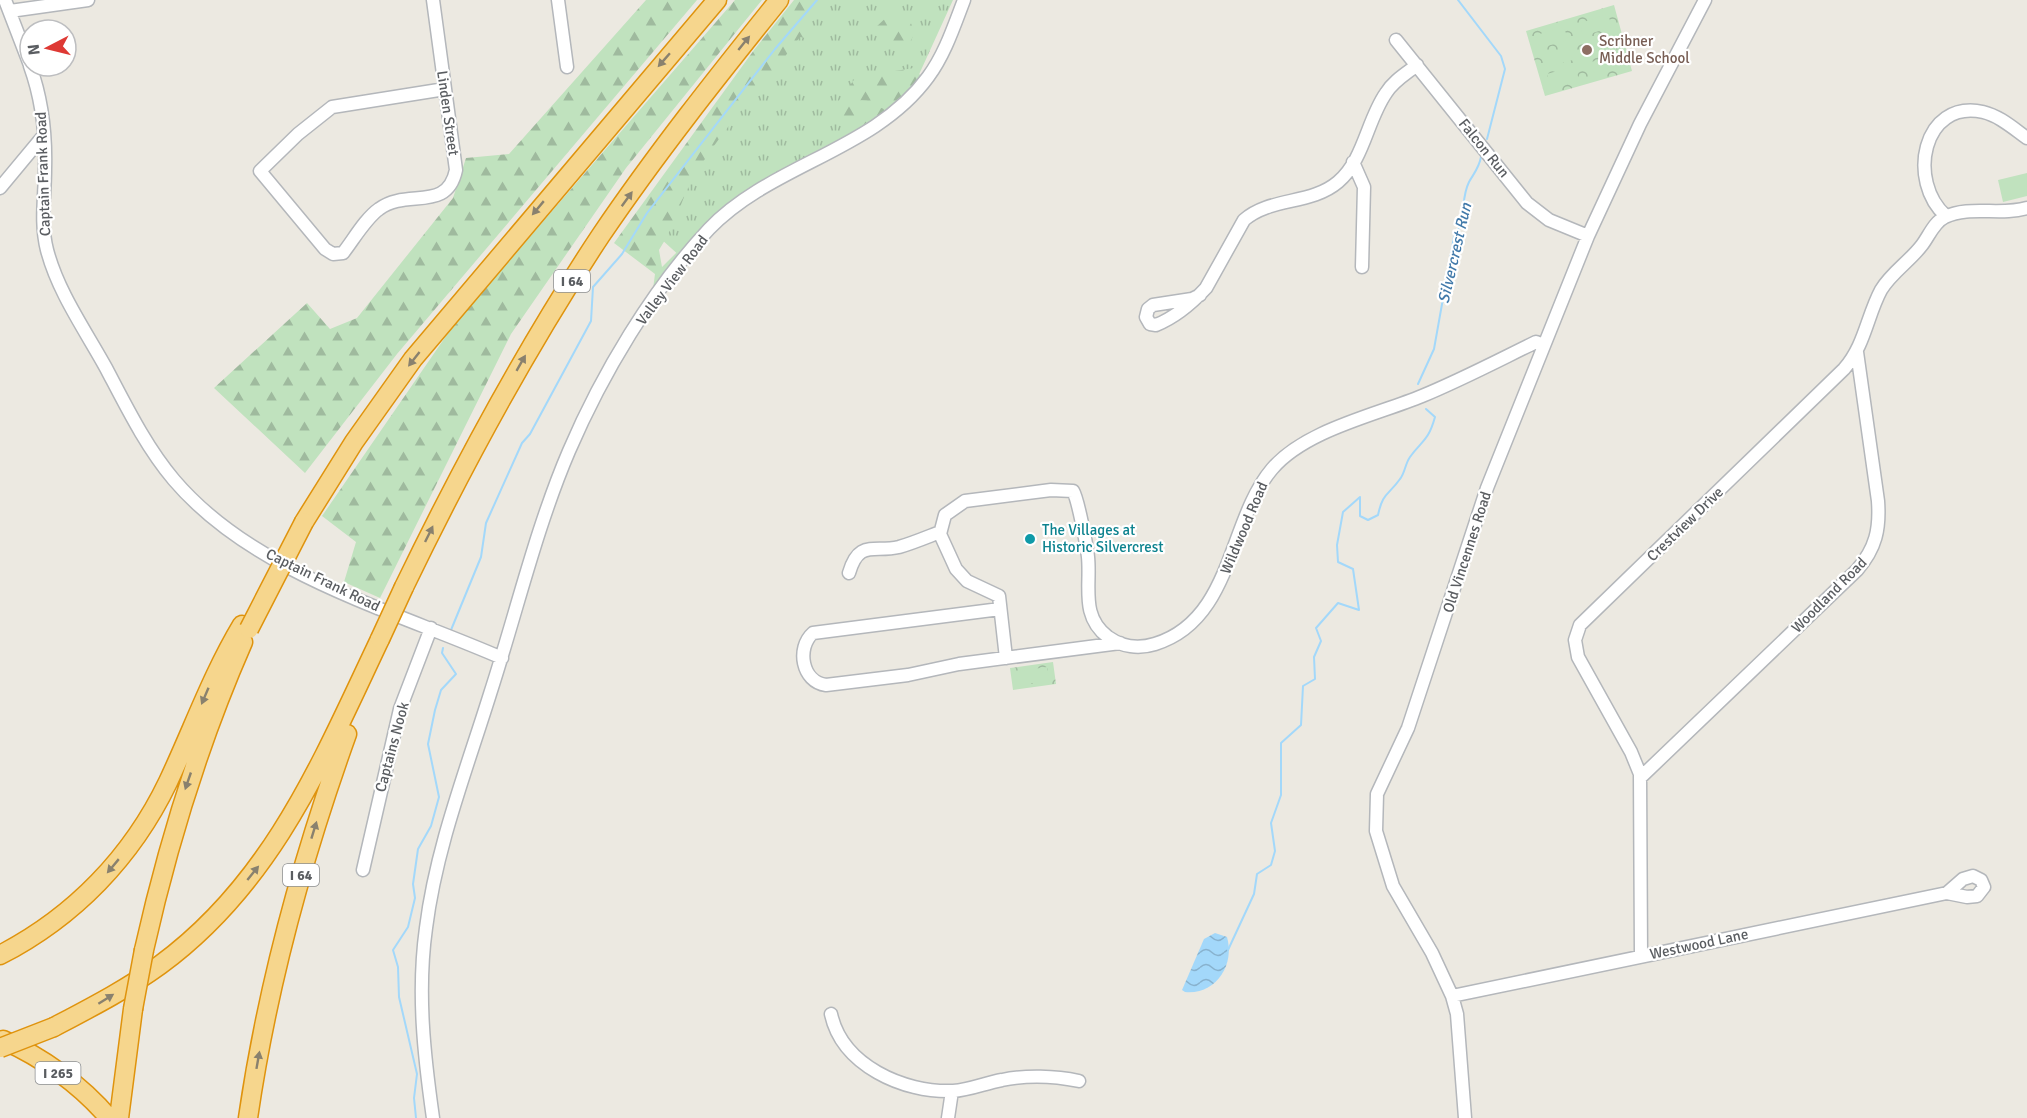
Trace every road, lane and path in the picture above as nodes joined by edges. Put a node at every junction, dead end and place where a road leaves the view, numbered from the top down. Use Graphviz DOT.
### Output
graph roads {
  1 [pos="88,0"];
  2 [pos="433,0"];
  3 [pos="558,0"];
  4 [pos="717,0"];
  5 [pos="779,0"];
  6 [pos="964,0"];
  7 [pos="1705,0"];
  8 [pos="8,5"];
  9 [pos="18,33"];
  10 [pos="1396,40"];
  11 [pos="1417,65"];
  12 [pos="567,67"];
  13 [pos="33,78"];
  14 [pos="445,89"];
  15 [pos="44,135"];
  16 [pos="2027,138"];
  17 [pos="1353,162"];
  18 [pos="0,188"];
  19 [pos="2027,208"];
  20 [pos="1946,216"];
  21 [pos="1588,237"];
  22 [pos="1362,267"];
  23 [pos="1200,295"];
  24 [pos="1543,345"];
  25 [pos="1857,352"];
  26 [pos="940,532"];
  27 [pos="849,573"];
  28 [pos="1000,609"];
  29 [pos="245,627"];
  30 [pos="431,628"];
  31 [pos="380,639"];
  32 [pos="1120,643"];
  33 [pos="502,658"];
  34 [pos="1006,658"];
  35 [pos="1640,778"];
  36 [pos="363,870"];
  37 [pos="1947,893"];
  38 [pos="0,955"];
  39 [pos="1641,956"];
  40 [pos="1452,996"];
  41 [pos="831,1014"];
  42 [pos="0,1039"];
  43 [pos="0,1048"];
  44 [pos="1079,1082"];
  45 [pos="952,1091"];
  46 [pos="109,1118"];
  47 [pos="119,1118"];
  48 [pos="248,1118"];
  49 [pos="433,1118"];
  50 [pos="948,1118"];
  51 [pos="1465,1118"];
  1 -- 8 [label="street"];
  2 -- 14 [label="street, Linden Street"];
  3 -- 12 [label="street"];
  4 -- 29 [label="highway, one-way, bridge"];
  31 -- 5 [label="highway, I 64, one-way, bridge"];
  6 -- 33 [label="street, Valley View Road"];
  7 -- 21 [label="street, Old Vincennes Road"];
  8 -- 9 [label="street, Captain Frank Road"];
  10 -- 11 [label="street, Falcon Run"];
  11 -- 17 [label="street"];
  11 -- 21 [label="street, Falcon Run"];
  13 -- 15 [label="street, Captain Frank Road"];
  14 -- 14 [label="street, Linden Street"];
  15 -- 18 [label="street"];
  15 -- 30 [label="street, Captain Frank Road"];
  16 -- 20 [label="street"];
  17 -- 22 [label="street"];
  17 -- 23 [label="street"];
  19 -- 20 [label="street"];
  20 -- 25 [label="street, Crestview Drive"];
  21 -- 24 [label="street, Old Vincennes Road"];
  24 -- 32 [label="street, Wildwood Road"];
  24 -- 40 [label="street, Old Vincennes Road"];
  25 -- 35 [label="street, Woodland Road"];
  25 -- 35 [label="street, Crestview Drive"];
  26 -- 27 [label="street"];
  26 -- 28 [label="street"];
  26 -- 32 [label="street"];
  28 -- 34 [label="street"];
  28 -- 34 [label="street, Wildwood Road"];
  29 -- 38 [label="highway, one-way"];
  29 -- 47 [label="highway, one-way, bridge"];
  30 -- 33 [label="street, Captain Frank Road"];
  30 -- 36 [label="street, Captains Nook"];
  43 -- 31 [label="highway, one-way, bridge"];
  48 -- 31 [label="highway, I 64, one-way"];
  32 -- 34 [label="street, Wildwood Road"];
  33 -- 49 [label="street"];
  35 -- 39 [label="street, Crestview Drive"];
  37 -- 39 [label="street, Westwood Lane"];
  39 -- 40 [label="street, Westwood Lane"];
  40 -- 51 [label="street, Old Vincennes Road"];
  41 -- 45 [label="street"];
  42 -- 46 [label="highway, I 265"];
  44 -- 45 [label="street"];
  45 -- 50 [label="street"];
}
